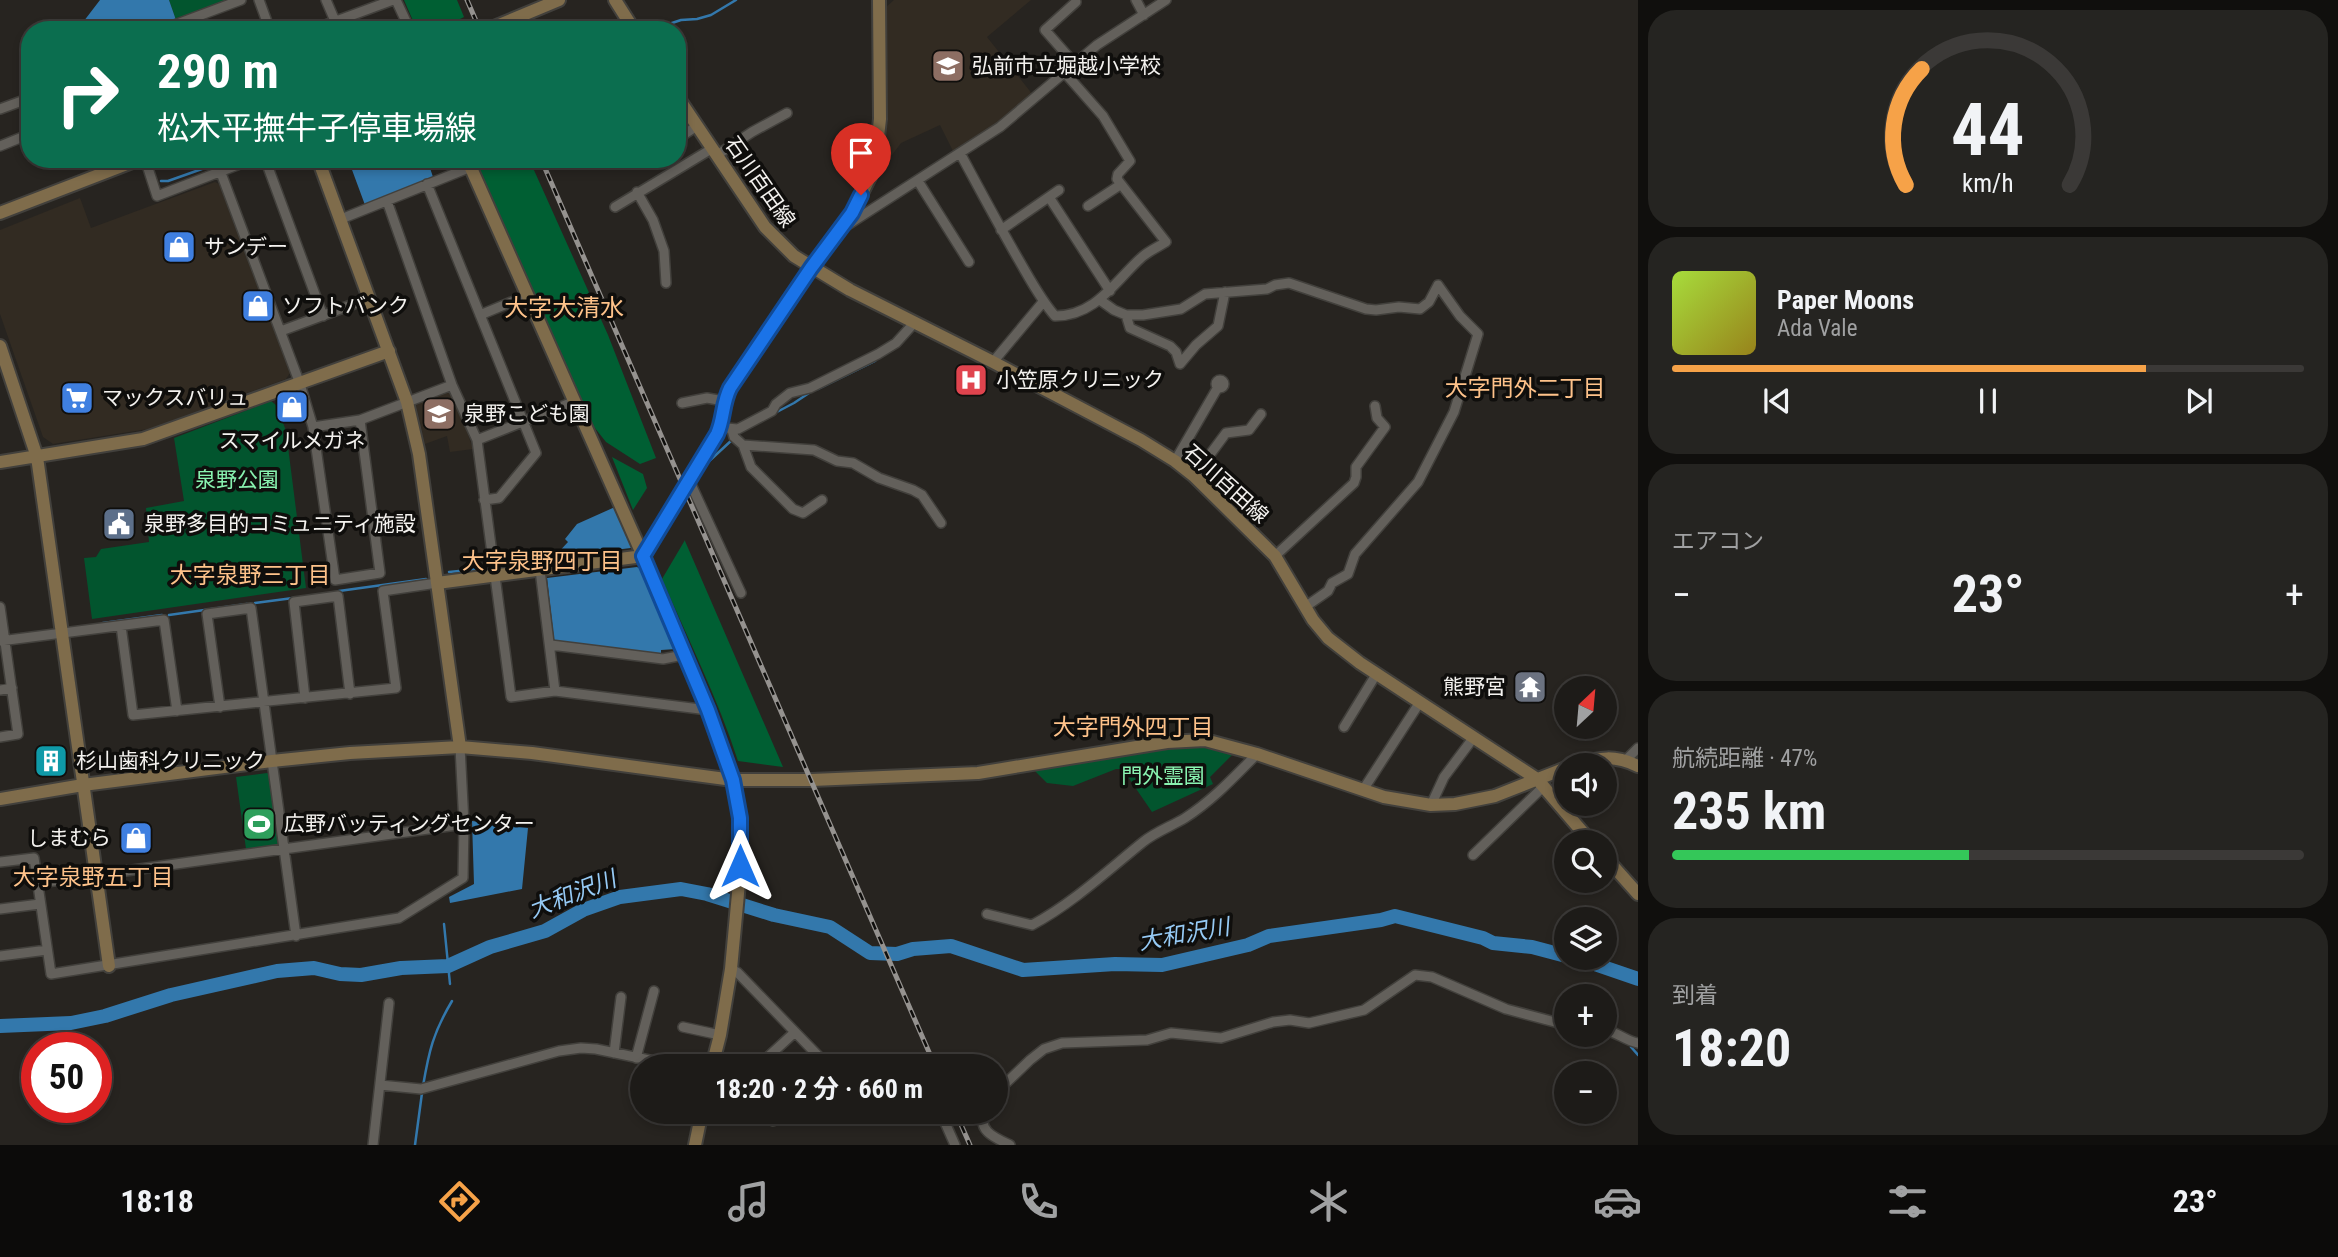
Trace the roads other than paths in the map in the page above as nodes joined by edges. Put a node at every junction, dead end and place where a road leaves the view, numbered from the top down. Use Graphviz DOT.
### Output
graph roads {
  1 [pos="241,0"];
  2 [pos="258,0"];
  3 [pos="326,0"];
  4 [pos="395,0"];
  5 [pos="559,0"];
  6 [pos="615,0"];
  7 [pos="879,0"];
  8 [pos="1136,0"];
  9 [pos="1166,0"];
  10 [pos="1076,2"];
  11 [pos="1144,15"];
  12 [pos="185,21"];
  13 [pos="266,21"];
  14 [pos="335,21"];
  15 [pos="406,21"];
  16 [pos="509,21"];
  17 [pos="628,21"];
  18 [pos="1074,64"];
  19 [pos="1065,73"];
  20 [pos="21,101"];
  21 [pos="0,108"];
  22 [pos="686,110"];
  23 [pos="787,113"];
  24 [pos="689,114"];
  25 [pos="686,116"];
  26 [pos="697,126"];
  27 [pos="686,133"];
  28 [pos="21,138"];
  29 [pos="0,146"];
  30 [pos="715,152"];
  31 [pos="960,153"];
  32 [pos="686,167"];
  33 [pos="119,168"];
  34 [pos="146,168"];
  35 [pos="232,168"];
  36 [pos="268,168"];
  37 [pos="321,168"];
  38 [pos="459,168"];
  39 [pos="471,168"];
  40 [pos="684,168"];
  41 [pos="220,173"];
  42 [pos="919,181"];
  43 [pos="427,184"];
  44 [pos="1121,185"];
  45 [pos="1059,190"];
  46 [pos="637,192"];
  47 [pos="1049,197"];
  48 [pos="387,201"];
  49 [pos="1088,205"];
  50 [pos="615,207"];
  51 [pos="0,213"];
  52 [pos="341,219"];
  53 [pos="841,229"];
  54 [pos="1001,230"];
  55 [pos="969,262"];
  56 [pos="811,268"];
  57 [pos="666,283"];
  58 [pos="1110,291"];
  59 [pos="1225,292"];
  60 [pos="526,296"];
  61 [pos="370,298"];
  62 [pos="1100,300"];
  63 [pos="1043,303"];
  64 [pos="480,315"];
  65 [pos="1126,315"];
  66 [pos="323,316"];
  67 [pos="915,322"];
  68 [pos="281,331"];
  69 [pos="0,346"];
  70 [pos="390,351"];
  71 [pos="993,362"];
  72 [pos="1227,370"];
  73 [pos="300,384"];
  74 [pos="452,385"];
  75 [pos="724,401"];
  76 [pos="407,402"];
  77 [pos="573,402"];
  78 [pos="682,403"];
  79 [pos="1375,406"];
  80 [pos="1261,414"];
  81 [pos="360,420"];
  82 [pos="522,421"];
  83 [pos="313,427"];
  84 [pos="726,428"];
  85 [pos="477,440"];
  86 [pos="743,445"];
  87 [pos="37,457"];
  88 [pos="1175,461"];
  89 [pos="0,462"];
  90 [pos="1194,476"];
  91 [pos="688,480"];
  92 [pos="484,500"];
  93 [pos="822,500"];
  94 [pos="942,523"];
  95 [pos="643,556"];
  96 [pos="1275,556"];
  97 [pos="540,570"];
  98 [pos="494,575"];
  99 [pos="437,583"];
  100 [pos="741,593"];
  101 [pos="0,607"];
  102 [pos="1305,607"];
  103 [pos="121,626"];
  104 [pos="63,634"];
  105 [pos="2,641"];
  106 [pos="551,645"];
  107 [pos="684,655"];
  108 [pos="1377,674"];
  109 [pos="12,688"];
  110 [pos="0,690"];
  111 [pos="555,691"];
  112 [pos="350,694"];
  113 [pos="305,698"];
  114 [pos="1420,702"];
  115 [pos="264,703"];
  116 [pos="220,707"];
  117 [pos="708,710"];
  118 [pos="177,711"];
  119 [pos="1344,727"];
  120 [pos="0,737"];
  121 [pos="1474,737"];
  122 [pos="460,747"];
  123 [pos="1638,748"];
  124 [pos="1257,754"];
  125 [pos="272,761"];
  126 [pos="1632,763"];
  127 [pos="1554,775"];
  128 [pos="733,780"];
  129 [pos="1540,783"];
  130 [pos="83,785"];
  131 [pos="1363,790"];
  132 [pos="0,799"];
  133 [pos="1431,805"];
  134 [pos="464,824"];
  135 [pos="1581,830"];
  136 [pos="284,849"];
  137 [pos="1473,855"];
  138 [pos="0,862"];
  139 [pos="1617,870"];
  140 [pos="96,874"];
  141 [pos="39,883"];
  142 [pos="1638,894"];
  143 [pos="40,904"];
  144 [pos="0,909"];
  145 [pos="987,914"];
  146 [pos="296,936"];
  147 [pos="47,950"];
  148 [pos="0,956"];
  149 [pos="109,966"];
  150 [pos="730,969"];
  151 [pos="654,991"];
  152 [pos="621,996"];
  153 [pos="389,1003"];
  154 [pos="1554,1022"];
  155 [pos="683,1027"];
  156 [pos="795,1032"];
  157 [pos="1617,1034"];
  158 [pos="720,1035"];
  159 [pos="1638,1043"];
  160 [pos="614,1053"];
  161 [pos="637,1054"];
  162 [pos="715,1054"];
  163 [pos="771,1054"];
  164 [pos="816,1054"];
  165 [pos="630,1057"];
  166 [pos="1008,1082"];
  167 [pos="380,1085"];
  168 [pos="699,1124"];
  169 [pos="946,1124"];
  170 [pos="982,1124"];
  171 [pos="373,1145"];
  172 [pos="695,1145"];
  173 [pos="955,1145"];
  174 [pos="1010,1145"];
  1 -- 12 [label="street"];
  2 -- 13 [label="street"];
  3 -- 14 [label="street"];
  4 -- 14 [label="street"];
  4 -- 15 [label="street"];
  5 -- 16 [label="street"];
  6 -- 17 [label="street"];
  7 -- 53 [label="street"];
  8 -- 11 [label="street"];
  9 -- 11 [label="street"];
  10 -- 18 [label="street"];
  11 -- 18 [label="street"];
  18 -- 19 [label="street"];
  19 -- 31 [label="street"];
  19 -- 44 [label="street"];
  20 -- 21 [label="street"];
  22 -- 24 [label="street, 石川百田線"];
  23 -- 30 [label="street"];
  24 -- 25 [label="street"];
  24 -- 26 [label="street, 石川百田線"];
  26 -- 27 [label="street"];
  26 -- 30 [label="street, 石川百田線"];
  28 -- 29 [label="street"];
  30 -- 32 [label="street"];
  30 -- 56 [label="street, 石川百田線"];
  31 -- 42 [label="street"];
  31 -- 54 [label="street"];
  33 -- 51 [label="street"];
  34 -- 41 [label="street"];
  35 -- 41 [label="street"];
  36 -- 66 [label="street"];
  37 -- 52 [label="street"];
  38 -- 43 [label="street"];
  39 -- 60 [label="street"];
  40 -- 46 [label="street"];
  41 -- 68 [label="street"];
  42 -- 53 [label="street"];
  42 -- 55 [label="street"];
  43 -- 48 [label="street"];
  43 -- 64 [label="street"];
  44 -- 49 [label="street"];
  44 -- 58 [label="street"];
  45 -- 47 [label="street"];
  46 -- 50 [label="street"];
  46 -- 57 [label="street"];
  47 -- 54 [label="street"];
  47 -- 58 [label="street"];
  48 -- 52 [label="street"];
  48 -- 74 [label="street"];
  52 -- 61 [label="street"];
  53 -- 56 [label="street"];
  54 -- 63 [label="street"];
  56 -- 67 [label="street, 石川百田線"];
  56 -- 75 [label="street"];
  58 -- 62 [label="street"];
  59 -- 65 [label="street"];
  59 -- 65 [label="street"];
  59 -- 102 [label="street"];
  60 -- 64 [label="street"];
  60 -- 77 [label="street"];
  61 -- 66 [label="street"];
  61 -- 70 [label="street"];
  62 -- 63 [label="street"];
  62 -- 65 [label="street"];
  63 -- 71 [label="street"];
  64 -- 82 [label="street"];
  66 -- 68 [label="street"];
  67 -- 71 [label="street, 石川百田線"];
  67 -- 84 [label="street"];
  68 -- 73 [label="street"];
  69 -- 87 [label="street"];
  70 -- 73 [label="street"];
  70 -- 76 [label="street"];
  71 -- 88 [label="street, 石川百田線"];
  72 -- 88 [label="street"];
  73 -- 83 [label="street"];
  73 -- 87 [label="street"];
  74 -- 76 [label="street"];
  74 -- 85 [label="street"];
  75 -- 78 [label="street"];
  75 -- 84 [label="street"];
  76 -- 81 [label="street"];
  76 -- 99 [label="street"];
  77 -- 82 [label="street"];
  77 -- 95 [label="street"];
  79 -- 96 [label="street"];
  80 -- 90 [label="street"];
  81 -- 83 [label="street"];
  81 -- 83 [label="street"];
  82 -- 85 [label="street"];
  82 -- 92 [label="street"];
  84 -- 86 [label="street"];
  84 -- 91 [label="street"];
  85 -- 92 [label="street"];
  86 -- 93 [label="street"];
  86 -- 94 [label="street"];
  87 -- 89 [label="street"];
  87 -- 104 [label="street"];
  88 -- 90 [label="street, 石川百田線"];
  90 -- 96 [label="street, 石川百田線"];
  91 -- 95 [label="street"];
  91 -- 100 [label="street"];
  92 -- 98 [label="street"];
  95 -- 97 [label="street"];
  95 -- 107 [label="street"];
  96 -- 102 [label="street, 石川百田線"];
  97 -- 98 [label="street"];
  97 -- 106 [label="street"];
  98 -- 99 [label="street"];
  98 -- 111 [label="street"];
  99 -- 112 [label="street"];
  99 -- 122 [label="street"];
  101 -- 105 [label="street"];
  102 -- 108 [label="street, 石川百田線"];
  103 -- 104 [label="street"];
  103 -- 118 [label="street"];
  103 -- 118 [label="street"];
  104 -- 105 [label="street"];
  104 -- 130 [label="street"];
  105 -- 109 [label="street"];
  106 -- 107 [label="street"];
  106 -- 111 [label="street"];
  107 -- 117 [label="street"];
  108 -- 114 [label="street, 石川百田線"];
  108 -- 119 [label="street"];
  109 -- 110 [label="street"];
  109 -- 120 [label="street"];
  111 -- 117 [label="street"];
  112 -- 113 [label="street"];
  112 -- 113 [label="street"];
  113 -- 115 [label="street"];
  114 -- 121 [label="street, 石川百田線"];
  114 -- 131 [label="street"];
  115 -- 116 [label="street"];
  115 -- 116 [label="street"];
  115 -- 125 [label="street"];
  116 -- 118 [label="street"];
  117 -- 128 [label="street"];
  121 -- 129 [label="street, 石川百田線"];
  121 -- 133 [label="street"];
  122 -- 125 [label="street"];
  122 -- 128 [label="street"];
  122 -- 134 [label="street"];
  123 -- 126 [label="street"];
  124 -- 128 [label="street"];
  124 -- 131 [label="street"];
  124 -- 145 [label="street"];
  125 -- 130 [label="street"];
  125 -- 136 [label="street"];
  127 -- 129 [label="street"];
  128 -- 150 [label="street"];
  129 -- 133 [label="street"];
  129 -- 135 [label="street, 石川百田線"];
  129 -- 137 [label="street"];
  130 -- 132 [label="street"];
  130 -- 140 [label="street"];
  131 -- 133 [label="street"];
  134 -- 136 [label="street"];
  134 -- 146 [label="street"];
  136 -- 140 [label="street"];
  136 -- 146 [label="street"];
  138 -- 141 [label="street"];
  139 -- 142 [label="street"];
  140 -- 141 [label="street"];
  140 -- 149 [label="street"];
  141 -- 143 [label="street"];
  143 -- 144 [label="street"];
  143 -- 147 [label="street"];
  146 -- 149 [label="street"];
  147 -- 148 [label="street"];
  147 -- 149 [label="street"];
  150 -- 156 [label="street"];
  150 -- 158 [label="street"];
  151 -- 161 [label="street"];
  152 -- 160 [label="street"];
  153 -- 167 [label="street"];
  154 -- 166 [label="street"];
  155 -- 158 [label="street"];
  156 -- 163 [label="street"];
  156 -- 164 [label="street"];
  157 -- 159 [label="street"];
  158 -- 162 [label="street"];
  160 -- 165 [label="street"];
  160 -- 167 [label="street"];
  167 -- 171 [label="street"];
  168 -- 172 [label="street"];
  169 -- 173 [label="street"];
  170 -- 174 [label="street"];
}
